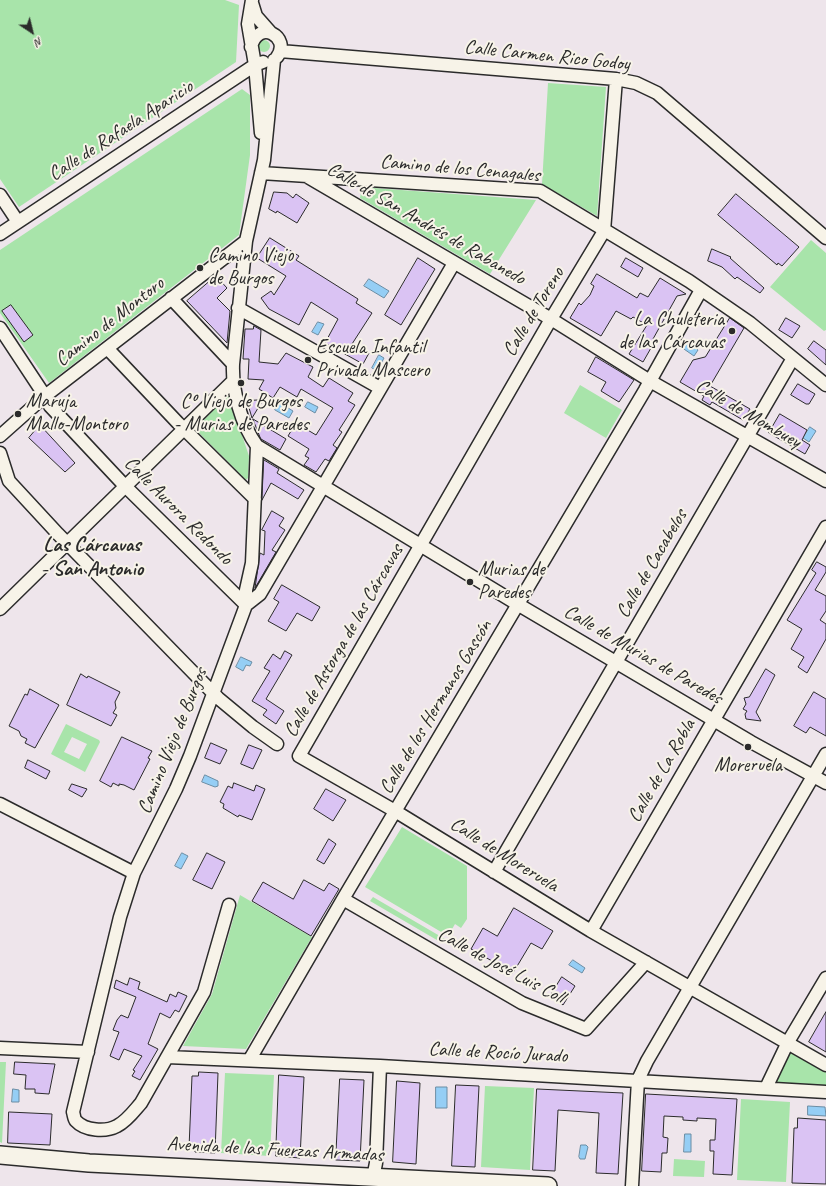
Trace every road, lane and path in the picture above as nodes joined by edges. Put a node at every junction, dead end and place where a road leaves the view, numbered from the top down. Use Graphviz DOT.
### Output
graph roads {
  1 [pos="252,1"];
  2 [pos="271,33"];
  3 [pos="263,57"];
  4 [pos="616,79"];
  5 [pos="264,160"];
  6 [pos="261,173"];
  7 [pos="305,175"];
  8 [pos="0,195"];
  9 [pos="18,222"];
  10 [pos="604,231"];
  11 [pos="0,234"];
  12 [pos="826,238"];
  13 [pos="246,241"];
  14 [pos="454,263"];
  15 [pos="701,290"];
  16 [pos="170,298"];
  17 [pos="238,308"];
  18 [pos="550,319"];
  19 [pos="0,328"];
  20 [pos="107,348"];
  21 [pos="793,358"];
  22 [pos="233,364"];
  23 [pos="650,381"];
  24 [pos="232,382"];
  25 [pos="826,385"];
  26 [pos="380,388"];
  27 [pos="46,396"];
  28 [pos="183,428"];
  29 [pos="0,436"];
  30 [pos="748,436"];
  31 [pos="257,446"];
  32 [pos="0,453"];
  33 [pos="826,482"];
  34 [pos="124,486"];
  35 [pos="324,486"];
  36 [pos="255,499"];
  37 [pos="826,527"];
  38 [pos="67,543"];
  39 [pos="421,545"];
  40 [pos="246,605"];
  41 [pos="519,605"];
  42 [pos="0,609"];
  43 [pos="617,662"];
  44 [pos="214,693"];
  45 [pos="714,719"];
  46 [pos="277,744"];
  47 [pos="826,754"];
  48 [pos="299,756"];
  49 [pos="813,776"];
  50 [pos="826,783"];
  51 [pos="0,804"];
  52 [pos="395,811"];
  53 [pos="494,872"];
  54 [pos="134,873"];
  55 [pos="343,899"];
  56 [pos="229,905"];
  57 [pos="591,931"];
  58 [pos="646,962"];
  59 [pos="826,978"];
  60 [pos="689,986"];
  61 [pos="788,1042"];
  62 [pos="0,1048"];
  63 [pos="88,1052"];
  64 [pos="167,1056"];
  65 [pos="250,1059"];
  66 [pos="826,1065"];
  67 [pos="380,1066"];
  68 [pos="638,1080"];
  69 [pos="766,1088"];
  70 [pos="826,1092"];
  71 [pos="0,1154"];
  72 [pos="371,1177"];
  73 [pos="548,1186"];
  74 [pos="632,1186"];
  1 -- 2 [label="street"];
  1 -- 3 [label="street"];
  2 -- 3 [label="street"];
  2 -- 3 [label="street"];
  3 -- 4 [label="street, Calle Carmen Rico Godoy"];
  3 -- 5 [label="street"];
  3 -- 5 [label="street"];
  3 -- 9 [label="street, Calle de Rafaela Aparicio"];
  4 -- 10 [label="street, Calle de Toreno"];
  4 -- 12 [label="street, Calle Carmen Rico Godoy"];
  5 -- 6 [label="street"];
  6 -- 7 [label="street, Camino de los Cenagales"];
  6 -- 13 [label="street"];
  7 -- 10 [label="street, Camino de los Cenagales"];
  7 -- 14 [label="street, Calle de San Andrés de Rabanedo"];
  8 -- 9 [label="street"];
  9 -- 11 [label="street, Calle de Rafaela Aparicio"];
  10 -- 15 [label="street, Camino de los Cenagales"];
  10 -- 18 [label="street, Calle de Toreno"];
  13 -- 16 [label="street, Camino de Montoro"];
  13 -- 17 [label="street"];
  14 -- 18 [label="street, Calle de San Andrés de Rabanedo"];
  14 -- 26 [label="street"];
  15 -- 21 [label="street, Camino de los Cenagales"];
  15 -- 23 [label="street, Calle de los Hermanos Gascón"];
  16 -- 20 [label="street, Camino de Montoro"];
  16 -- 22 [label="street"];
  17 -- 22 [label="street"];
  17 -- 26 [label="street"];
  18 -- 23 [label="street, Calle de San Andrés de Rabanedo"];
  18 -- 39 [label="street, Calle de Toreno"];
  19 -- 27 [label="street, Calle Aurora Redondo"];
  20 -- 27 [label="street, Camino de Montoro"];
  20 -- 28 [label="street"];
  21 -- 25 [label="street, Camino de los Cenagales"];
  21 -- 30 [label="street, Calle de Cacabelos"];
  22 -- 24 [label="street"];
  23 -- 30 [label="street, Calle de Mombuey"];
  23 -- 41 [label="street, Calle de los Hermanos Gascón"];
  24 -- 28 [label="street"];
  24 -- 31 [label="street"];
  26 -- 35 [label="street"];
  27 -- 29 [label="street, Camino de Montoro"];
  27 -- 34 [label="street, Calle Aurora Redondo"];
  28 -- 34 [label="street"];
  28 -- 36 [label="street"];
  30 -- 33 [label="street, Calle de Mombuey"];
  30 -- 43 [label="street, Calle de Cacabelos"];
  31 -- 35 [label="street, Calle de Murias de Paredes"];
  31 -- 36 [label="street, Camino Viejo de Burgos"];
  32 -- 38 [label="street"];
  34 -- 38 [label="street"];
  34 -- 40 [label="street, Calle Aurora Redondo"];
  35 -- 39 [label="street, Calle de Murias de Paredes"];
  35 -- 40 [label="street"];
  36 -- 40 [label="street, Camino Viejo de Burgos"];
  37 -- 45 [label="street, Calle de La Robla"];
  38 -- 42 [label="street"];
  38 -- 44 [label="street"];
  39 -- 41 [label="street, Calle de Murias de Paredes"];
  39 -- 48 [label="street, Calle de Astorga de las Cárcavas"];
  40 -- 44 [label="street, Camino Viejo de Burgos"];
  41 -- 43 [label="street, Calle de Murias de Paredes"];
  41 -- 52 [label="street, Calle de los Hermanos Gascón"];
  43 -- 45 [label="street, Calle de Murias de Paredes"];
  43 -- 53 [label="street, Calle de Cacabelos"];
  44 -- 46 [label="street"];
  44 -- 54 [label="street, Camino Viejo de Burgos"];
  45 -- 49 [label="street, Calle de Murias de Paredes"];
  45 -- 57 [label="street, Calle de La Robla"];
  47 -- 49 [label="street"];
  48 -- 52 [label="street, Calle de Moreruela"];
  49 -- 50 [label="street, Calle de Murias de Paredes"];
  49 -- 60 [label="street"];
  51 -- 54 [label="street"];
  52 -- 53 [label="street, Calle de Moreruela"];
  52 -- 55 [label="street, Calle de los Hermanos Gascón"];
  53 -- 57 [label="street, Calle de Moreruela"];
  54 -- 63 [label="street, Camino Viejo de Burgos"];
  55 -- 58 [label="street, Calle de José Luis Coll"];
  55 -- 65 [label="street, Calle de los Hermanos Gascón"];
  56 -- 64 [label="street"];
  57 -- 58 [label="street, Calle de Moreruela"];
  58 -- 60 [label="street, Calle de Moreruela"];
  59 -- 61 [label="street"];
  60 -- 61 [label="street, Calle de Moreruela"];
  60 -- 68 [label="street"];
  61 -- 66 [label="street, Calle de Moreruela"];
  61 -- 69 [label="street"];
  62 -- 63 [label="street"];
  63 -- 64 [label="street, Camino Viejo de Burgos"];
  64 -- 65 [label="street, Calle de Rocío Jurado"];
  65 -- 67 [label="street, Calle de Rocío Jurado"];
  67 -- 68 [label="street, Calle de Rocío Jurado"];
  67 -- 72 [label="street"];
  68 -- 69 [label="street, Calle de Rocío Jurado"];
  68 -- 74 [label="street"];
  69 -- 70 [label="street, Calle de Rocío Jurado"];
  71 -- 72 [label="street, Avenida de las Fuerzas Armadas"];
  72 -- 73 [label="street, Avenida de las Fuerzas Armadas"];
}
